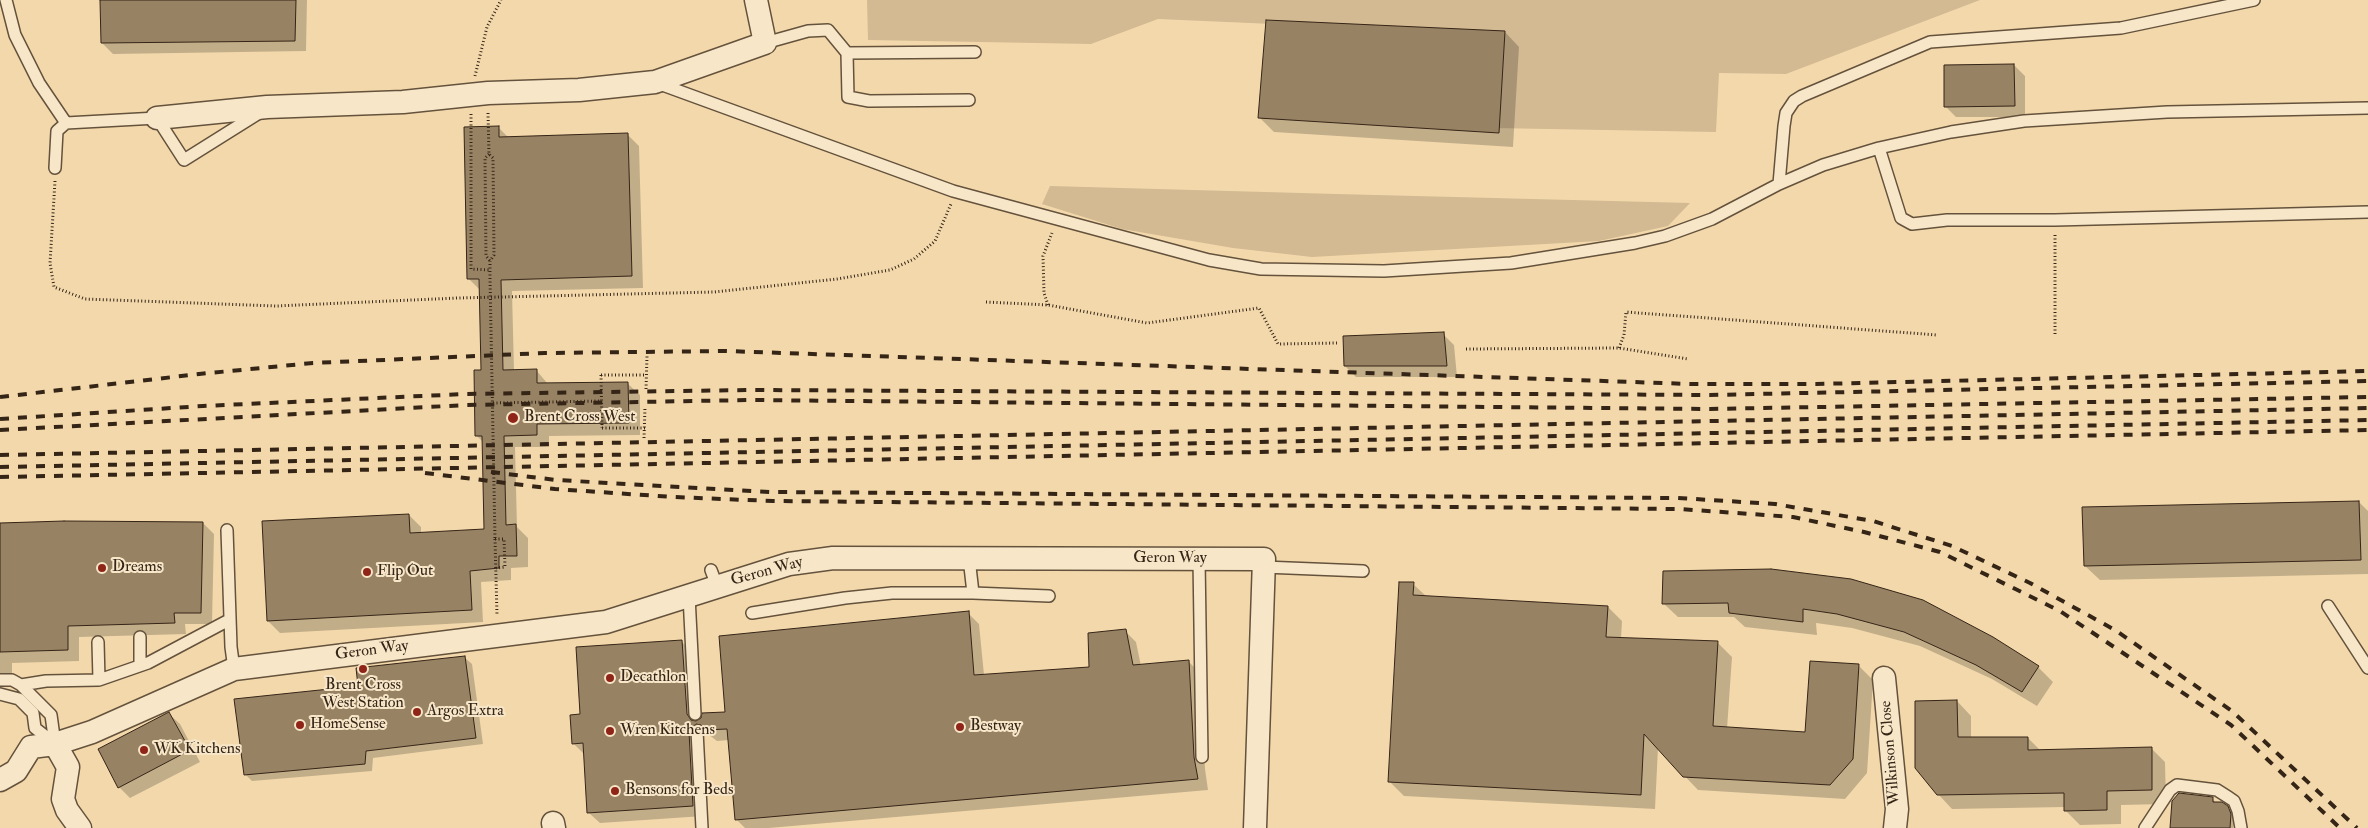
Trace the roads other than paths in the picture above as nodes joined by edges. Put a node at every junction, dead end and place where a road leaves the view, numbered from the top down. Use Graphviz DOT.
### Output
graph roads {
  1 [pos="6,0"];
  2 [pos="756,0"];
  3 [pos="2254,0"];
  4 [pos="766,44"];
  5 [pos="975,52"];
  6 [pos="847,53"];
  7 [pos="655,82"];
  8 [pos="970,100"];
  9 [pos="267,107"];
  10 [pos="2368,108"];
  11 [pos="157,118"];
  12 [pos="66,123"];
  13 [pos="1879,148"];
  14 [pos="55,168"];
  15 [pos="1779,184"];
  16 [pos="2368,212"];
  17 [pos="227,530"];
  18 [pos="968,558"];
  19 [pos="1199,559"];
  20 [pos="1264,567"];
  21 [pos="1363,571"];
  22 [pos="973,593"];
  23 [pos="689,596"];
  24 [pos="1049,596"];
  25 [pos="2328,606"];
  26 [pos="752,613"];
  27 [pos="229,620"];
  28 [pos="140,637"];
  29 [pos="98,642"];
  30 [pos="140,665"];
  31 [pos="2368,668"];
  32 [pos="234,669"];
  33 [pos="1884,678"];
  34 [pos="0,680"];
  35 [pos="99,680"];
  36 [pos="21,685"];
  37 [pos="0,694"];
  38 [pos="695,714"];
  39 [pos="697,731"];
  40 [pos="55,744"];
  41 [pos="1202,758"];
  42 [pos="0,780"];
  43 [pos="80,828"];
  44 [pos="702,828"];
  45 [pos="1255,828"];
  46 [pos="1895,828"];
  47 [pos="2145,828"];
  48 [pos="2241,828"];
  1 -- 12 [label="lane"];
  2 -- 4 [label="street"];
  3 -- 15 [label="lane"];
  4 -- 6 [label="lane"];
  4 -- 7 [label="street"];
  5 -- 6 [label="lane"];
  6 -- 8 [label="lane"];
  7 -- 9 [label="street"];
  7 -- 15 [label="lane"];
  9 -- 11 [label="street"];
  9 -- 11 [label="lane"];
  10 -- 13 [label="lane"];
  11 -- 12 [label="lane"];
  12 -- 14 [label="lane"];
  13 -- 15 [label="lane"];
  13 -- 16 [label="lane"];
  17 -- 27 [label="lane"];
  18 -- 19 [label="street, Geron Way"];
  18 -- 22 [label="lane"];
  18 -- 23 [label="street, Geron Way"];
  19 -- 20 [label="street, Geron Way"];
  19 -- 41 [label="lane"];
  20 -- 21 [label="lane"];
  20 -- 45 [label="street"];
  22 -- 24 [label="lane"];
  22 -- 26 [label="lane"];
  23 -- 32 [label="street, Geron Way"];
  23 -- 38 [label="lane"];
  25 -- 31 [label="lane"];
  27 -- 30 [label="lane"];
  27 -- 32 [label="lane"];
  28 -- 30 [label="lane"];
  29 -- 35 [label="lane"];
  30 -- 35 [label="lane"];
  32 -- 40 [label="street, Geron Way"];
  33 -- 46 [label="street, Wilkinson Close"];
  34 -- 36 [label="lane"];
  35 -- 36 [label="lane"];
  36 -- 40 [label="lane"];
  37 -- 40 [label="lane"];
  39 -- 44 [label="lane"];
  40 -- 42 [label="street, Geron Way"];
  40 -- 43 [label="street"];
  47 -- 48 [label="lane"];
}
